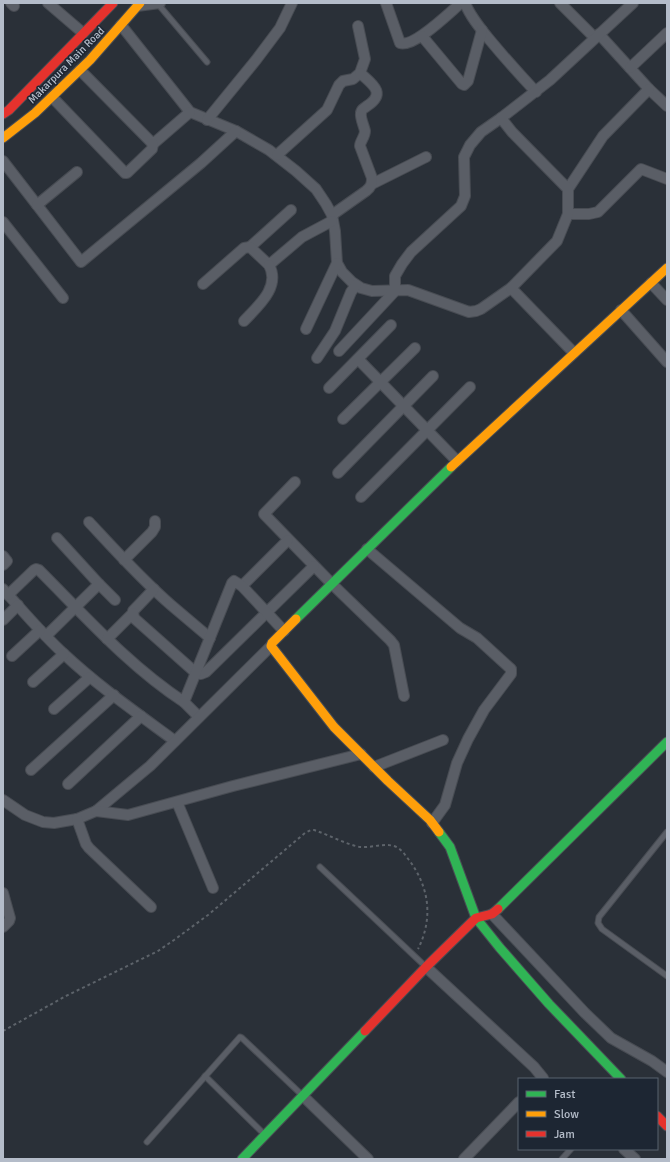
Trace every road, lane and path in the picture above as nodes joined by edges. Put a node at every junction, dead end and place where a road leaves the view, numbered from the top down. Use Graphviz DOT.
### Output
graph roads {
  1 [pos="48,3"];
  2 [pos="113,3"];
  3 [pos="159,3"];
  4 [pos="292,3"];
  5 [pos="386,3"];
  6 [pos="461,3"];
  7 [pos="465,3"];
  8 [pos="560,3"];
  9 [pos="634,3"];
  10 [pos="138,4"];
  11 [pos="121,25"];
  12 [pos="358,26"];
  13 [pos="482,30"];
  14 [pos="667,33"];
  15 [pos="83,34"];
  16 [pos="422,36"];
  17 [pos="597,36"];
  18 [pos="207,62"];
  19 [pos="630,68"];
  20 [pos="80,70"];
  21 [pos="360,73"];
  22 [pos="649,89"];
  23 [pos="536,92"];
  24 [pos="52,97"];
  25 [pos="667,106"];
  26 [pos="5,110"];
  27 [pos="190,112"];
  28 [pos="501,118"];
  29 [pos="207,120"];
  30 [pos="236,132"];
  31 [pos="3,138"];
  32 [pos="153,144"];
  33 [pos="277,156"];
  34 [pos="426,157"];
  35 [pos="3,161"];
  36 [pos="77,172"];
  37 [pos="667,180"];
  38 [pos="372,184"];
  39 [pos="568,189"];
  40 [pos="37,205"];
  41 [pos="291,210"];
  42 [pos="568,214"];
  43 [pos="332,218"];
  44 [pos="3,222"];
  45 [pos="250,247"];
  46 [pos="337,263"];
  47 [pos="269,265"];
  48 [pos="667,268"];
  49 [pos="651,283"];
  50 [pos="203,284"];
  51 [pos="356,285"];
  52 [pos="511,288"];
  53 [pos="395,291"];
  54 [pos="63,298"];
  55 [pos="667,300"];
  56 [pos="621,310"];
  57 [pos="244,321"];
  58 [pos="391,325"];
  59 [pos="306,329"];
  60 [pos="415,348"];
  61 [pos="339,351"];
  62 [pos="574,353"];
  63 [pos="317,358"];
  64 [pos="358,359"];
  65 [pos="667,362"];
  66 [pos="433,376"];
  67 [pos="381,383"];
  68 [pos="329,388"];
  69 [pos="470,388"];
  70 [pos="404,406"];
  71 [pos="343,419"];
  72 [pos="427,430"];
  73 [pos="457,461"];
  74 [pos="338,473"];
  75 [pos="295,482"];
  76 [pos="361,497"];
  77 [pos="89,522"];
  78 [pos="155,522"];
  79 [pos="57,538"];
  80 [pos="288,540"];
  81 [pos="367,549"];
  82 [pos="3,556"];
  83 [pos="124,560"];
  84 [pos="3,565"];
  85 [pos="314,566"];
  86 [pos="99,584"];
  87 [pos="332,584"];
  88 [pos="242,586"];
  89 [pos="154,589"];
  90 [pos="6,592"];
  91 [pos="115,600"];
  92 [pos="18,605"];
  93 [pos="76,607"];
  94 [pos="132,613"];
  95 [pos="267,613"];
  96 [pos="3,620"];
  97 [pos="284,631"];
  98 [pos="43,633"];
  99 [pos="210,638"];
  100 [pos="107,639"];
  101 [pos="271,646"];
  102 [pos="64,654"];
  103 [pos="12,656"];
  104 [pos="196,673"];
  105 [pos="90,677"];
  106 [pos="33,682"];
  107 [pos="114,695"];
  108 [pos="404,696"];
  109 [pos="184,702"];
  110 [pos="54,709"];
  111 [pos="141,716"];
  112 [pos="199,717"];
  113 [pos="443,740"];
  114 [pos="175,741"];
  115 [pos="667,742"];
  116 [pos="361,754"];
  117 [pos="374,767"];
  118 [pos="31,770"];
  119 [pos="68,784"];
  120 [pos="3,800"];
  121 [pos="177,802"];
  122 [pos="96,811"];
  123 [pos="77,819"];
  124 [pos="432,823"];
  125 [pos="667,832"];
  126 [pos="320,867"];
  127 [pos="213,888"];
  128 [pos="3,893"];
  129 [pos="151,907"];
  130 [pos="492,914"];
  131 [pos="476,918"];
  132 [pos="3,927"];
  133 [pos="414,956"];
  134 [pos="426,967"];
  135 [pos="667,976"];
  136 [pos="3,1031"];
  137 [pos="667,1072"];
  138 [pos="205,1076"];
  139 [pos="542,1078"];
  140 [pos="620,1078"];
  141 [pos="303,1096"];
  142 [pos="518,1103"];
  143 [pos="658,1117"];
  144 [pos="667,1126"];
  145 [pos="265,1135"];
  146 [pos="147,1142"];
  147 [pos="570,1150"];
  148 [pos="625,1150"];
  149 [pos="242,1159"];
  150 [pos="368,1159"];
  151 [pos="464,1159"];
  152 [pos="562,1159"];
  153 [pos="635,1159"];
  1 -- 15 [label="street"];
  2 -- 15 [label="main road, Makarpura Main Road"];
  3 -- 10 [label="street"];
  3 -- 18 [label="lane"];
  4 -- 29 [label="street"];
  5 -- 16 [label="street"];
  6 -- 16 [label="street"];
  7 -- 13 [label="street"];
  8 -- 17 [label="street"];
  9 -- 17 [label="street"];
  10 -- 11 [label="main road, Makarpura Main Road"];
  11 -- 20 [label="main road, Makarpura Main Road"];
  11 -- 27 [label="street"];
  12 -- 21 [label="street"];
  13 -- 16 [label="street"];
  13 -- 23 [label="street"];
  14 -- 19 [label="street"];
  15 -- 26 [label="main road, Makarpura Main Road"];
  17 -- 19 [label="street"];
  17 -- 23 [label="street"];
  19 -- 22 [label="street"];
  20 -- 24 [label="main road, Makarpura Main Road"];
  20 -- 32 [label="street"];
  21 -- 33 [label="street"];
  21 -- 38 [label="street"];
  22 -- 25 [label="street"];
  22 -- 39 [label="street"];
  23 -- 28 [label="street"];
  24 -- 31 [label="main road, Makarpura Main Road"];
  24 -- 32 [label="street"];
  27 -- 29 [label="street"];
  27 -- 32 [label="street"];
  28 -- 39 [label="street"];
  28 -- 53 [label="street"];
  29 -- 30 [label="street"];
  30 -- 33 [label="street"];
  30 -- 40 [label="street"];
  33 -- 43 [label="street"];
  34 -- 38 [label="street"];
  35 -- 40 [label="street"];
  36 -- 40 [label="street"];
  37 -- 42 [label="street"];
  38 -- 43 [label="street"];
  39 -- 42 [label="street"];
  41 -- 45 [label="street"];
  42 -- 52 [label="street"];
  43 -- 46 [label="street"];
  43 -- 47 [label="street"];
  44 -- 54 [label="street"];
  45 -- 47 [label="street"];
  45 -- 50 [label="street"];
  46 -- 51 [label="street"];
  46 -- 59 [label="street"];
  47 -- 57 [label="street"];
  48 -- 49 [label="main road"];
  49 -- 55 [label="street"];
  49 -- 56 [label="main road"];
  51 -- 53 [label="street"];
  51 -- 63 [label="street"];
  52 -- 53 [label="street"];
  52 -- 62 [label="street"];
  53 -- 61 [label="street"];
  56 -- 62 [label="main road"];
  56 -- 65 [label="street"];
  58 -- 64 [label="street"];
  60 -- 67 [label="street"];
  62 -- 73 [label="main road"];
  64 -- 67 [label="street"];
  64 -- 68 [label="street"];
  66 -- 70 [label="street"];
  67 -- 70 [label="street"];
  67 -- 71 [label="street"];
  69 -- 72 [label="street"];
  70 -- 72 [label="street"];
  70 -- 74 [label="street"];
  72 -- 73 [label="street"];
  72 -- 76 [label="street"];
  73 -- 81 [label="main road"];
  75 -- 80 [label="street"];
  77 -- 83 [label="street"];
  78 -- 83 [label="street"];
  79 -- 86 [label="street"];
  80 -- 85 [label="street"];
  80 -- 88 [label="street"];
  81 -- 87 [label="main road"];
  81 -- 124 [label="street"];
  82 -- 84 [label="street"];
  83 -- 89 [label="street"];
  85 -- 87 [label="street"];
  85 -- 95 [label="street"];
  86 -- 91 [label="street"];
  86 -- 93 [label="street"];
  87 -- 97 [label="main road"];
  87 -- 108 [label="street"];
  88 -- 95 [label="street"];
  88 -- 99 [label="street"];
  89 -- 94 [label="street"];
  89 -- 99 [label="street"];
  90 -- 92 [label="street"];
  90 -- 93 [label="street"];
  92 -- 96 [label="street"];
  92 -- 98 [label="street"];
  93 -- 98 [label="street"];
  93 -- 100 [label="street"];
  94 -- 100 [label="street"];
  94 -- 104 [label="street"];
  95 -- 97 [label="street"];
  95 -- 104 [label="street"];
  97 -- 101 [label="main road"];
  98 -- 102 [label="street"];
  98 -- 103 [label="street"];
  99 -- 104 [label="street"];
  100 -- 109 [label="street"];
  101 -- 112 [label="street"];
  101 -- 116 [label="main road"];
  102 -- 105 [label="street"];
  102 -- 106 [label="street"];
  104 -- 109 [label="street"];
  105 -- 107 [label="street"];
  105 -- 110 [label="street"];
  107 -- 111 [label="street"];
  107 -- 118 [label="street"];
  109 -- 112 [label="street"];
  111 -- 114 [label="street"];
  111 -- 119 [label="street"];
  112 -- 114 [label="street"];
  113 -- 117 [label="street"];
  114 -- 122 [label="street"];
  115 -- 130 [label="main road"];
  116 -- 117 [label="main road"];
  116 -- 121 [label="street"];
  117 -- 124 [label="main road"];
  120 -- 123 [label="street"];
  121 -- 122 [label="street"];
  121 -- 127 [label="street"];
  122 -- 123 [label="street"];
  123 -- 129 [label="street"];
  124 -- 131 [label="main road"];
  125 -- 135 [label="lane"];
  126 -- 133 [label="lane"];
  128 -- 132 [label="street"];
  130 -- 131 [label="main road"];
  130 -- 137 [label="street"];
  131 -- 134 [label="main road"];
  131 -- 140 [label="main road"];
  133 -- 134 [label="lane"];
  133 -- 136 [label="path"];
  134 -- 139 [label="street"];
  134 -- 141 [label="main road"];
  138 -- 141 [label="lane"];
  138 -- 145 [label="lane"];
  138 -- 146 [label="lane"];
  141 -- 145 [label="main road"];
  141 -- 150 [label="street"];
  142 -- 151 [label="street"];
  143 -- 144 [label="main road"];
  145 -- 149 [label="main road"];
  147 -- 152 [label="lane"];
  148 -- 153 [label="street"];
}
